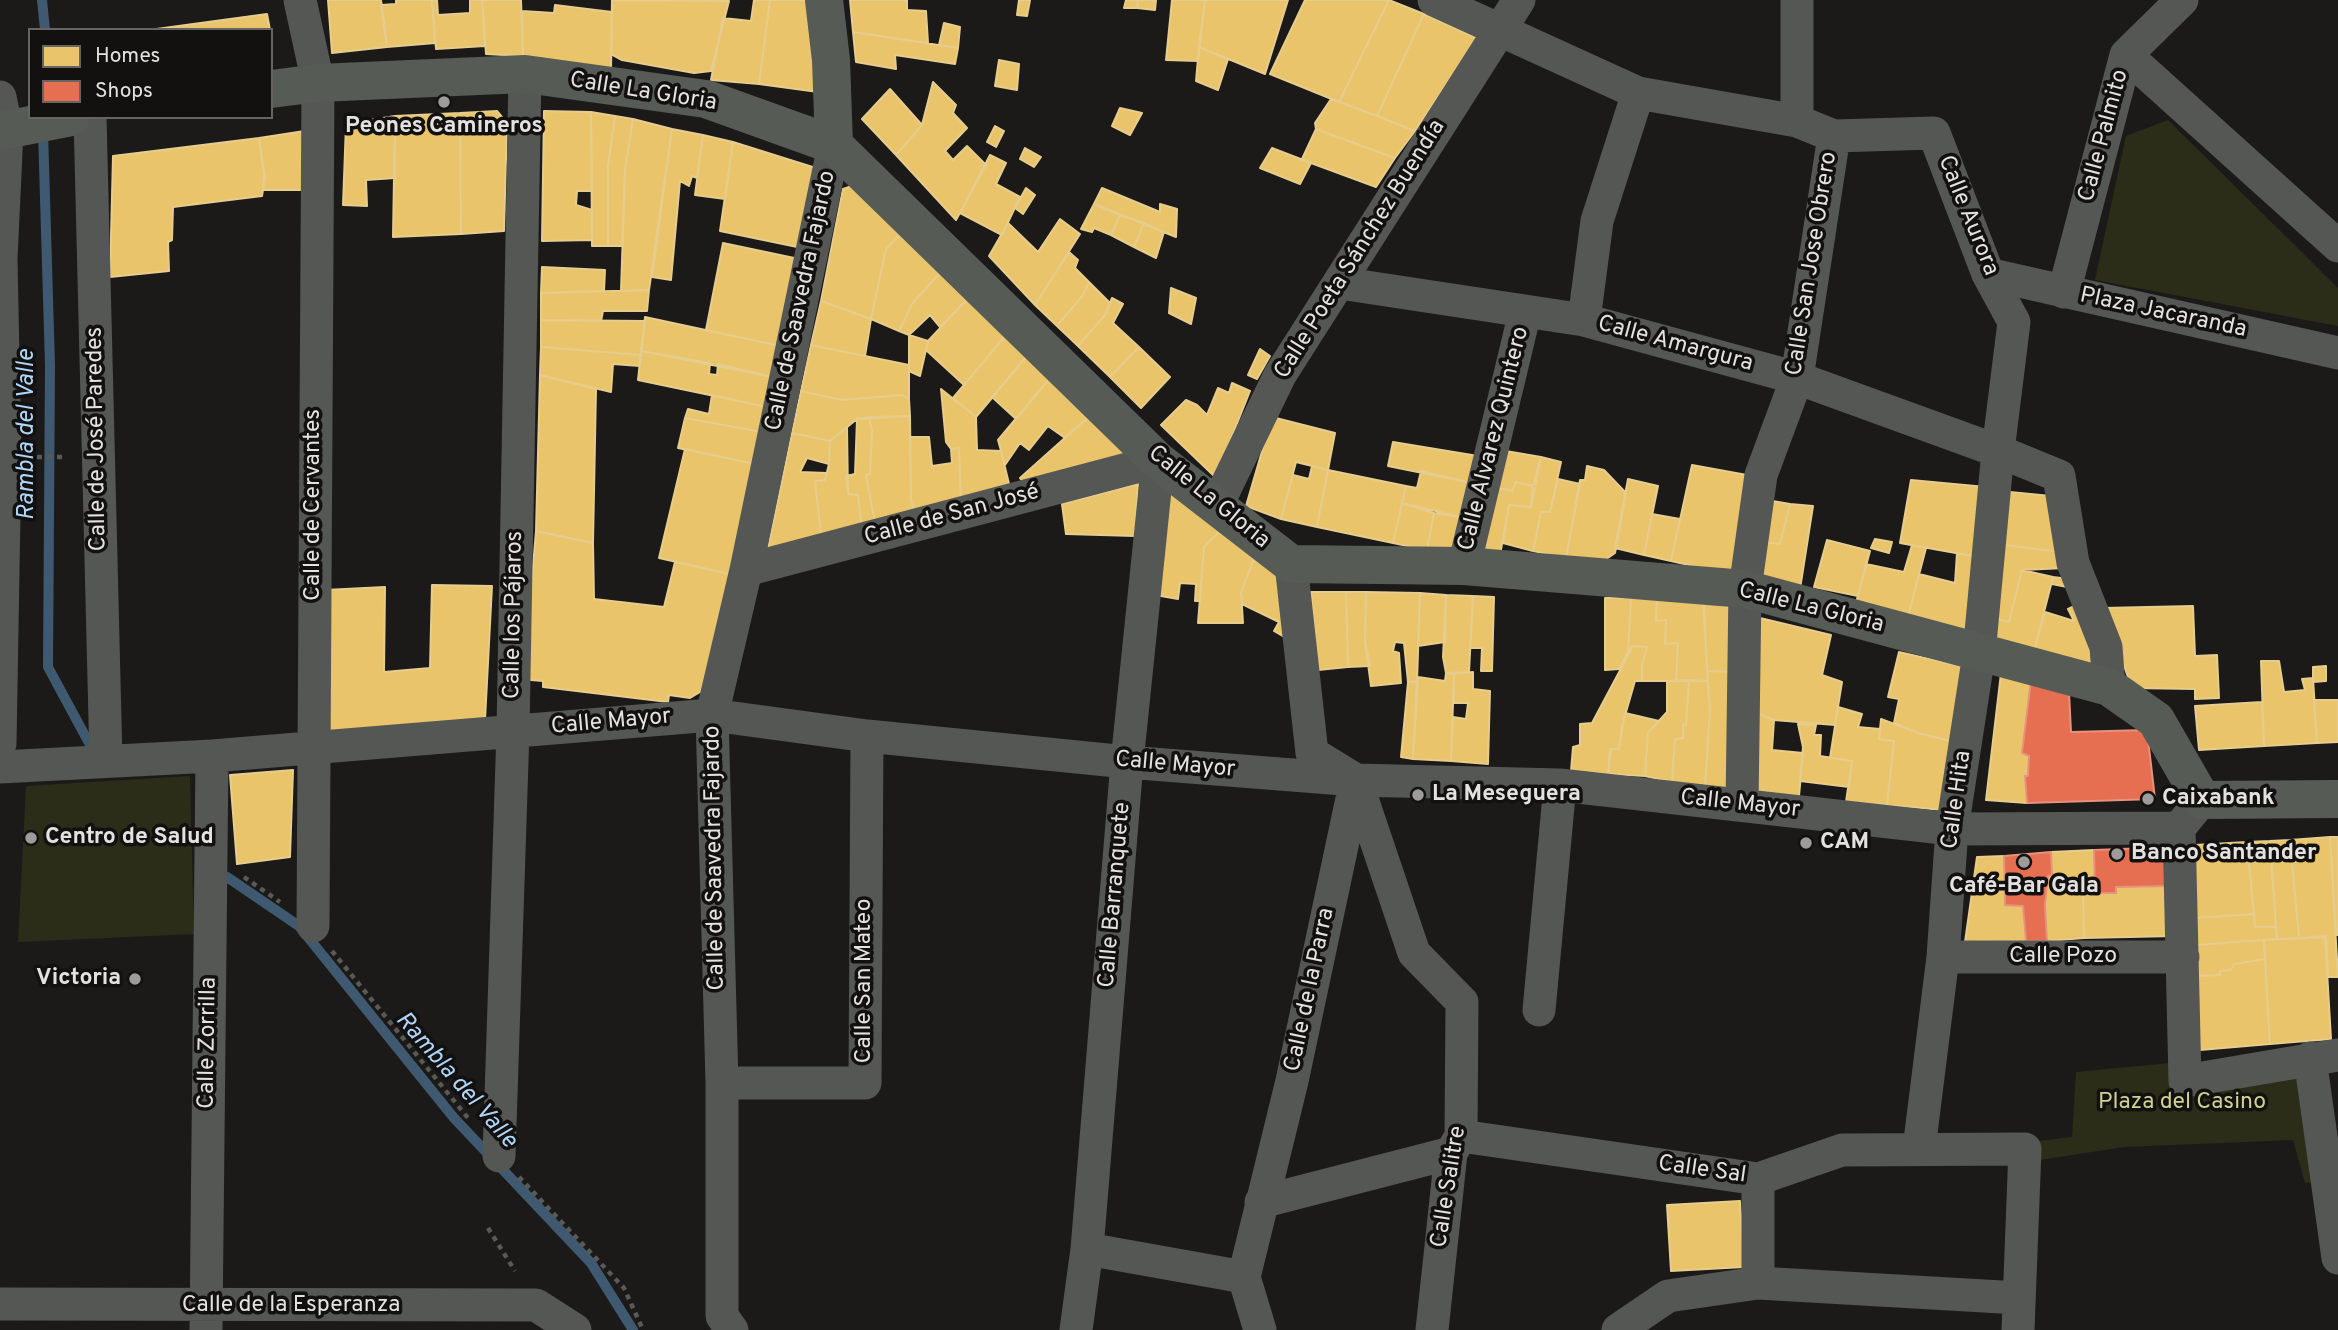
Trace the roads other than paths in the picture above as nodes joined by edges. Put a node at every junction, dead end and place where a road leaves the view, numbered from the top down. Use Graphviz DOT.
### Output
graph roads {
  1 [pos="300,0"];
  2 [pos="824,0"];
  3 [pos="1433,0"];
  4 [pos="1519,0"];
  5 [pos="1797,0"];
  6 [pos="2182,0"];
  7 [pos="1499,29"];
  8 [pos="2126,55"];
  9 [pos="524,74"];
  10 [pos="318,83"];
  11 [pos="273,89"];
  12 [pos="1638,93"];
  13 [pos="28,119"];
  14 [pos="90,119"];
  15 [pos="2,120"];
  16 [pos="1797,121"];
  17 [pos="1834,136"];
  18 [pos="834,145"];
  19 [pos="2338,246"];
  20 [pos="0,258"];
  21 [pos="1988,274"];
  22 [pos="1340,283"];
  23 [pos="2064,292"];
  24 [pos="1525,312"];
  25 [pos="1584,320"];
  26 [pos="2338,353"];
  27 [pos="1797,378"];
  28 [pos="1998,451"];
  29 [pos="1158,461"];
  30 [pos="1216,507"];
  31 [pos="1291,564"];
  32 [pos="1464,566"];
  33 [pos="746,570"];
  34 [pos="1745,589"];
  35 [pos="1,641"];
  36 [pos="1979,654"];
  37 [pos="2109,687"];
  38 [pos="712,715"];
  39 [pos="513,731"];
  40 [pos="867,736"];
  41 [pos="0,744"];
  42 [pos="312,747"];
  43 [pos="212,756"];
  44 [pos="106,760"];
  45 [pos="1127,762"];
  46 [pos="0,767"];
  47 [pos="1356,780"];
  48 [pos="1560,785"];
  49 [pos="2338,799"];
  50 [pos="1742,805"];
  51 [pos="2191,814"];
  52 [pos="1952,829"];
  53 [pos="313,926"];
  54 [pos="1942,957"];
  55 [pos="2183,957"];
  56 [pos="1539,1010"];
  57 [pos="2324,1056"];
  58 [pos="722,1083"];
  59 [pos="1456,1145"];
  60 [pos="1919,1149"];
  61 [pos="499,1156"];
  62 [pos="1758,1179"];
  63 [pos="1261,1202"];
  64 [pos="2336,1219"];
  65 [pos="1087,1249"];
  66 [pos="2338,1258"];
  67 [pos="1244,1277"];
  68 [pos="1758,1283"];
  69 [pos="0,1304"];
  70 [pos="2019,1314"];
  71 [pos="206,1318"];
  72 [pos="575,1330"];
  73 [pos="732,1330"];
  74 [pos="1076,1330"];
  75 [pos="1260,1330"];
  76 [pos="1432,1330"];
  77 [pos="1618,1330"];
  1 -- 10 [label="street, Calle de Cervantes"];
  2 -- 18 [label="main road"];
  3 -- 7 [label="street, Calle Aurora"];
  4 -- 7 [label="street, Calle Poeta Sánchez Buendía"];
  5 -- 16 [label="street"];
  6 -- 8 [label="street, Calle Palmito"];
  7 -- 12 [label="street, Calle Aurora"];
  7 -- 22 [label="street, Calle Poeta Sánchez Buendía"];
  8 -- 19 [label="street"];
  8 -- 23 [label="street, Calle Palmito"];
  9 -- 10 [label="main road, Calle La Gloria"];
  9 -- 18 [label="main road, Calle La Gloria"];
  9 -- 39 [label="street, Calle los Pájaros"];
  10 -- 11 [label="main road, Calle La Gloria"];
  10 -- 42 [label="street, Calle de Cervantes"];
  12 -- 16 [label="street, Calle Aurora"];
  12 -- 25 [label="street"];
  13 -- 15 [label="main road"];
  14 -- 44 [label="street, Calle de José Paredes"];
  15 -- 20 [label="street"];
  16 -- 17 [label="street, Calle Aurora"];
  17 -- 21 [label="street, Calle Aurora"];
  17 -- 27 [label="street, Calle San Jose Obrero"];
  18 -- 29 [label="main road, Calle La Gloria"];
  18 -- 33 [label="street, Calle de Saavedra Fajardo"];
  20 -- 35 [label="street"];
  21 -- 23 [label="street, Plaza Jacaranda"];
  21 -- 28 [label="street, Calle Aurora"];
  22 -- 24 [label="street, Calle Amargura"];
  22 -- 30 [label="street, Calle Poeta Sánchez Buendía"];
  23 -- 26 [label="street, Plaza Jacaranda"];
  24 -- 25 [label="street, Calle Amargura"];
  24 -- 32 [label="street, Calle Alvarez Quintero"];
  25 -- 27 [label="street, Calle Amargura"];
  27 -- 28 [label="street, Calle Amargura"];
  27 -- 34 [label="street, Calle San Jose Obrero"];
  28 -- 36 [label="street, Calle Hita"];
  28 -- 37 [label="street"];
  29 -- 30 [label="main road, Calle La Gloria"];
  29 -- 33 [label="street, Calle de San José"];
  29 -- 45 [label="street, Calle Barranquete"];
  30 -- 31 [label="main road, Calle La Gloria"];
  31 -- 32 [label="main road, Calle La Gloria"];
  31 -- 47 [label="street"];
  32 -- 34 [label="main road, Calle La Gloria"];
  33 -- 38 [label="street, Calle de Saavedra Fajardo"];
  34 -- 36 [label="main road, Calle La Gloria"];
  34 -- 50 [label="street, Calle San Jose Obrero"];
  35 -- 41 [label="street"];
  36 -- 37 [label="main road, Calle La Gloria"];
  36 -- 52 [label="street, Calle Hita"];
  37 -- 51 [label="main road, Calle La Gloria"];
  38 -- 39 [label="street, Calle Mayor"];
  38 -- 40 [label="street, Calle Mayor"];
  38 -- 58 [label="street, Calle de Saavedra Fajardo"];
  39 -- 42 [label="street, Calle Mayor"];
  39 -- 61 [label="street, Calle los Pájaros"];
  40 -- 45 [label="street, Calle Mayor"];
  40 -- 58 [label="street, Calle San Mateo"];
  42 -- 43 [label="street, Calle Mayor"];
  42 -- 53 [label="street, Calle de Cervantes"];
  43 -- 44 [label="street, Calle Mayor"];
  43 -- 71 [label="street, Calle Zorrilla"];
  44 -- 46 [label="street, Calle Mayor"];
  45 -- 47 [label="street, Calle Mayor"];
  45 -- 65 [label="street, Calle Barranquete"];
  47 -- 48 [label="street, Calle Mayor"];
  47 -- 59 [label="street, Calle Salitre"];
  47 -- 63 [label="street, Calle de la Parra"];
  48 -- 50 [label="street, Calle Mayor"];
  48 -- 56 [label="street"];
  49 -- 51 [label="main road, Calle Mayor"];
  50 -- 52 [label="street, Calle Mayor"];
  51 -- 52 [label="street, Calle Mayor"];
  51 -- 55 [label="street"];
  52 -- 54 [label="street, Calle Hita"];
  54 -- 55 [label="street, Calle Pozo"];
  54 -- 60 [label="street, Calle Hita"];
  55 -- 57 [label="street"];
  57 -- 64 [label="street"];
  58 -- 73 [label="street, Calle de Saavedra Fajardo"];
  59 -- 62 [label="street, Calle Sal"];
  59 -- 63 [label="street, Calle Sal"];
  59 -- 76 [label="street, Calle Salitre"];
  60 -- 62 [label="street, Calle Sal"];
  60 -- 70 [label="street, Calle Sal"];
  62 -- 68 [label="street"];
  63 -- 67 [label="street, Calle de la Parra"];
  64 -- 66 [label="street"];
  65 -- 67 [label="street"];
  65 -- 74 [label="street, Calle Barranquete"];
  67 -- 75 [label="street"];
  68 -- 70 [label="street"];
  68 -- 77 [label="street"];
  69 -- 71 [label="street, Calle de la Esperanza"];
  71 -- 72 [label="street, Calle de la Esperanza"];
}
